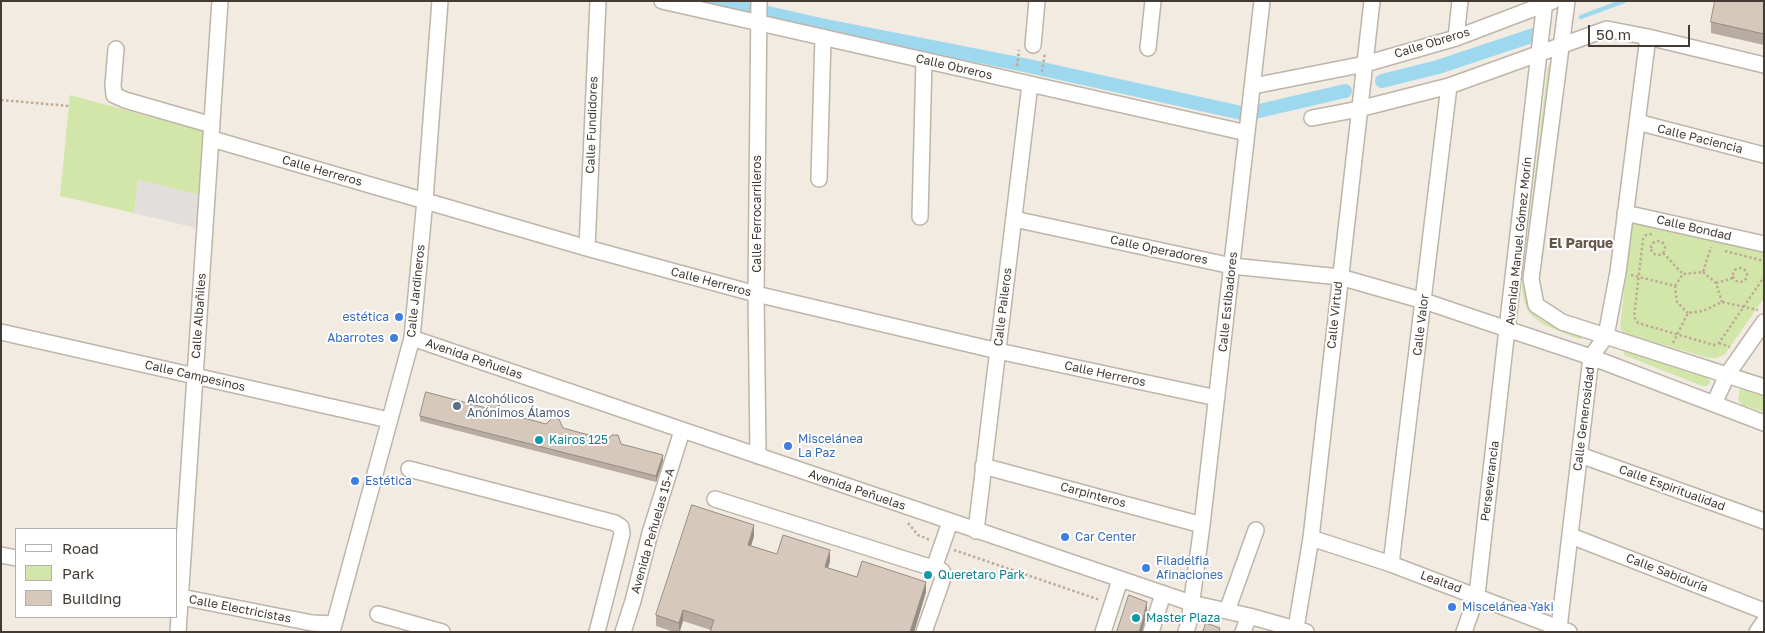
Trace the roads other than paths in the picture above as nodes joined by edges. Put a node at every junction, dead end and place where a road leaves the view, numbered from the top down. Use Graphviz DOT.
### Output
graph roads {
  1 [pos="220,1"];
  2 [pos="440,1"];
  3 [pos="598,1"];
  4 [pos="662,1"];
  5 [pos="1038,1"];
  6 [pos="1153,1"];
  7 [pos="1262,1"];
  8 [pos="1372,1"];
  9 [pos="1460,1"];
  10 [pos="1567,1"];
  11 [pos="1548,2"];
  12 [pos="759,13"];
  13 [pos="1648,36"];
  14 [pos="823,37"];
  15 [pos="1456,38"];
  16 [pos="1026,45"];
  17 [pos="1561,46"];
  18 [pos="1148,48"];
  19 [pos="116,49"];
  20 [pos="1539,54"];
  21 [pos="924,60"];
  22 [pos="1365,64"];
  23 [pos="1764,65"];
  24 [pos="1030,84"];
  25 [pos="1253,86"];
  26 [pos="1449,86"];
  27 [pos="1360,109"];
  28 [pos="1312,118"];
  29 [pos="1637,122"];
  30 [pos="1247,130"];
  31 [pos="212,132"];
  32 [pos="1764,155"];
  33 [pos="819,179"];
  34 [pos="425,200"];
  35 [pos="1625,213"];
  36 [pos="920,217"];
  37 [pos="1014,219"];
  38 [pos="1764,244"];
  39 [pos="587,248"];
  40 [pos="1232,266"];
  41 [pos="1340,277"];
  42 [pos="756,294"];
  43 [pos="1424,300"];
  44 [pos="1764,322"];
  45 [pos="1507,329"];
  46 [pos="1,332"];
  47 [pos="1606,336"];
  48 [pos="412,338"];
  49 [pos="998,351"];
  50 [pos="1592,357"];
  51 [pos="1727,375"];
  52 [pos="195,376"];
  53 [pos="1764,387"];
  54 [pos="1217,398"];
  55 [pos="1714,404"];
  56 [pos="389,420"];
  57 [pos="1764,423"];
  58 [pos="682,431"];
  59 [pos="1580,455"];
  60 [pos="758,456"];
  61 [pos="983,466"];
  62 [pos="408,468"];
  63 [pos="715,498"];
  64 [pos="1764,521"];
  65 [pos="950,522"];
  66 [pos="1202,525"];
  67 [pos="1256,530"];
  68 [pos="976,531"];
  69 [pos="1571,536"];
  70 [pos="1311,538"];
  71 [pos="1,555"];
  72 [pos="15,558"];
  73 [pos="1391,564"];
  74 [pos="934,568"];
  75 [pos="1120,580"];
  76 [pos="608,593"];
  77 [pos="1163,594"];
  78 [pos="1477,595"];
  79 [pos="178,596"];
  80 [pos="633,601"];
  81 [pos="1191,604"];
  82 [pos="602,610"];
  83 [pos="1764,610"];
  84 [pos="1227,611"];
  85 [pos="378,614"];
  86 [pos="1248,616"];
  87 [pos="628,617"];
  88 [pos="1764,622"];
  89 [pos="333,628"];
  90 [pos="1301,630"];
  91 [pos="1564,630"];
  92 [pos="178,632"];
  93 [pos="442,632"];
  94 [pos="596,632"];
  95 [pos="622,632"];
  96 [pos="924,632"];
  97 [pos="1103,632"];
  98 [pos="1151,632"];
  99 [pos="1186,632"];
  100 [pos="1243,632"];
  101 [pos="1464,632"];
  102 [pos="1757,632"];
  1 -- 31 [label="street, Calle Albañiles"];
  2 -- 34 [label="street, Calle Jardineros"];
  3 -- 39 [label="street, Calle Fundidores"];
  4 -- 12 [label="street, Calle Obreros"];
  5 -- 16 [label="street"];
  6 -- 18 [label="street"];
  7 -- 25 [label="street, Calle Estibadores"];
  8 -- 22 [label="street, Calle Virtud"];
  9 -- 15 [label="street"];
  10 -- 17 [label="street, Avenida Manuel Gómez Morín"];
  11 -- 15 [label="street, Calle Obreros"];
  11 -- 20 [label="street, Avenida Manuel Gómez Morín"];
  12 -- 14 [label="street, Calle Obreros"];
  12 -- 42 [label="street, Calle Ferrocarrileros"];
  13 -- 17 [label="street"];
  13 -- 23 [label="street"];
  13 -- 29 [label="street, Calle Generosidad"];
  14 -- 21 [label="street, Calle Obreros"];
  14 -- 33 [label="street"];
  15 -- 22 [label="street, Calle Obreros"];
  17 -- 20 [label="street"];
  17 -- 47 [label="street, Avenida Manuel Gómez Morín"];
  19 -- 31 [label="street, Calle Herreros"];
  20 -- 26 [label="street"];
  20 -- 45 [label="street, Avenida Manuel Gómez Morín"];
  21 -- 24 [label="street, Calle Obreros"];
  21 -- 36 [label="street"];
  22 -- 25 [label="street, Calle Obreros"];
  22 -- 27 [label="street, Calle Virtud"];
  24 -- 30 [label="street, Calle Obreros"];
  24 -- 37 [label="street, Calle Paileros"];
  25 -- 30 [label="street, Calle Estibadores"];
  26 -- 27 [label="street"];
  26 -- 43 [label="street, Calle Valor"];
  27 -- 28 [label="street"];
  27 -- 41 [label="street, Calle Virtud"];
  29 -- 32 [label="street, Calle Paciencia"];
  29 -- 35 [label="street, Calle Generosidad"];
  30 -- 40 [label="street, Calle Estibadores"];
  31 -- 34 [label="street, Calle Herreros"];
  31 -- 52 [label="street, Calle Albañiles"];
  34 -- 39 [label="street, Calle Herreros"];
  34 -- 48 [label="street, Calle Jardineros"];
  35 -- 38 [label="street, Calle Bondad"];
  35 -- 47 [label="street, Calle Generosidad"];
  37 -- 40 [label="street, Calle Operadores"];
  37 -- 49 [label="street, Calle Paileros"];
  39 -- 42 [label="street, Calle Herreros"];
  40 -- 41 [label="street, Calle Operadores"];
  40 -- 54 [label="street, Calle Estibadores"];
  41 -- 43 [label="street, Calle Operadores"];
  41 -- 70 [label="street, Calle Virtud"];
  42 -- 49 [label="street, Calle Herreros"];
  42 -- 60 [label="street, Calle Ferrocarrileros"];
  43 -- 45 [label="street, Calle Operadores"];
  43 -- 73 [label="street, Calle Valor"];
  44 -- 51 [label="street"];
  45 -- 50 [label="street, Avenida Manuel Gómez Morín"];
  45 -- 78 [label="street, Perseverancia"];
  46 -- 52 [label="street, Calle Campesinos"];
  47 -- 50 [label="street, Calle Generosidad"];
  47 -- 51 [label="street, Avenida Manuel Gómez Morín"];
  48 -- 56 [label="street, Calle Jardineros"];
  48 -- 58 [label="street, Avenida Peñuelas"];
  49 -- 54 [label="street, Calle Herreros"];
  49 -- 61 [label="street, Calle Paileros"];
  50 -- 55 [label="street, Avenida Manuel Gómez Morín"];
  50 -- 59 [label="street, Calle Generosidad"];
  51 -- 53 [label="street, Avenida Manuel Gómez Morín"];
  51 -- 55 [label="street"];
  52 -- 56 [label="street, Calle Campesinos"];
  52 -- 79 [label="street, Calle Albañiles"];
  54 -- 66 [label="street, Calle Estibadores"];
  55 -- 57 [label="street, Avenida Manuel Gómez Morín"];
  56 -- 89 [label="street, Calle Jardineros"];
  58 -- 60 [label="street, Avenida Peñuelas"];
  58 -- 80 [label="street, Avenida Peñuelas 15-A"];
  59 -- 64 [label="street, Calle Espiritualidad"];
  59 -- 69 [label="street, Calle Generosidad"];
  60 -- 65 [label="street, Avenida Peñuelas"];
  61 -- 66 [label="street, Carpinteros"];
  61 -- 68 [label="street, Calle Paileros"];
  62 -- 76 [label="street"];
  63 -- 74 [label="street"];
  65 -- 68 [label="street, Avenida Peñuelas"];
  65 -- 74 [label="street"];
  66 -- 81 [label="street, Calle Estibadores"];
  67 -- 84 [label="street"];
  68 -- 75 [label="street, Avenida Peñuelas"];
  69 -- 83 [label="street, Calle Sabiduría"];
  69 -- 91 [label="street, Calle Generosidad"];
  70 -- 73 [label="street, Lealtad"];
  70 -- 90 [label="street, Calle Virtud"];
  71 -- 72 [label="street"];
  73 -- 78 [label="street, Lealtad"];
  74 -- 96 [label="street"];
  75 -- 77 [label="street, Avenida Peñuelas"];
  75 -- 97 [label="street"];
  76 -- 80 [label="street"];
  76 -- 82 [label="street"];
  77 -- 81 [label="street, Avenida Peñuelas"];
  77 -- 98 [label="street"];
  78 -- 91 [label="street, Lealtad"];
  78 -- 101 [label="street, Perseverancia"];
  79 -- 89 [label="street, Calle Electricistas"];
  79 -- 92 [label="street, Calle Albañiles"];
  80 -- 87 [label="street, Avenida Peñuelas 15-A"];
  81 -- 84 [label="street, Avenida Peñuelas"];
  81 -- 99 [label="street, Calle Estibadores"];
  82 -- 87 [label="street"];
  82 -- 94 [label="street"];
  84 -- 86 [label="street, Avenida Peñuelas"];
  85 -- 93 [label="street"];
  86 -- 90 [label="street, Avenida Peñuelas"];
  86 -- 100 [label="street"];
  87 -- 95 [label="street, Avenida Peñuelas 15-A"];
  88 -- 102 [label="street"];
}
